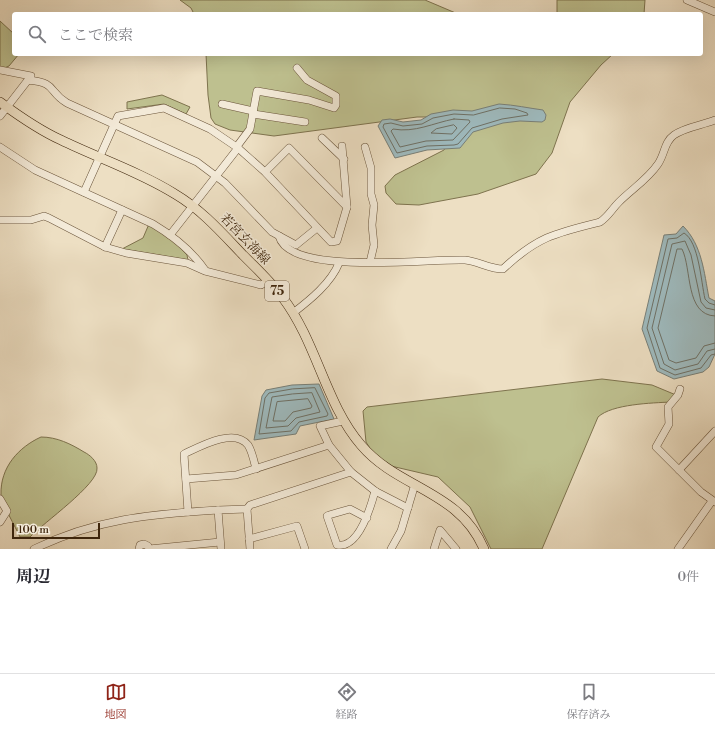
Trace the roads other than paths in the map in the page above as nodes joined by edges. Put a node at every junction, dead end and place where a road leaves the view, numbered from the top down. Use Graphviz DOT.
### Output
graph roads {
  1 [pos="687,0"];
  2 [pos="715,12"];
  3 [pos="297,68"];
  4 [pos="0,70"];
  5 [pos="31,76"];
  6 [pos="3,104"];
  7 [pos="222,104"];
  8 [pos="253,113"];
  9 [pos="0,116"];
  10 [pos="715,120"];
  11 [pos="305,122"];
  12 [pos="114,123"];
  13 [pos="322,138"];
  14 [pos="342,146"];
  15 [pos="0,147"];
  16 [pos="365,147"];
  17 [pos="238,148"];
  18 [pos="99,158"];
  19 [pos="344,159"];
  20 [pos="265,172"];
  21 [pos="216,176"];
  22 [pos="84,192"];
  23 [pos="193,205"];
  24 [pos="346,207"];
  25 [pos="122,210"];
  26 [pos="0,220"];
  27 [pos="317,228"];
  28 [pos="170,235"];
  29 [pos="279,236"];
  30 [pos="105,247"];
  31 [pos="370,262"];
  32 [pos="339,263"];
  33 [pos="205,271"];
  34 [pos="268,281"];
  35 [pos="293,313"];
  36 [pos="680,389"];
  37 [pos="343,421"];
  38 [pos="715,431"];
  39 [pos="329,445"];
  40 [pos="256,468"];
  41 [pos="679,470"];
  42 [pos="351,472"];
  43 [pos="186,478"];
  44 [pos="415,484"];
  45 [pos="375,491"];
  46 [pos="0,499"];
  47 [pos="714,501"];
  48 [pos="408,508"];
  49 [pos="248,509"];
  50 [pos="218,510"];
  51 [pos="188,512"];
  52 [pos="367,518"];
  53 [pos="0,522"];
  54 [pos="249,539"];
  55 [pos="220,546"];
  56 [pos="34,549"];
  57 [pos="139,549"];
  58 [pos="149,549"];
  59 [pos="250,549"];
  60 [pos="305,549"];
  61 [pos="391,549"];
  62 [pos="434,549"];
  63 [pos="456,549"];
  64 [pos="484,549"];
  65 [pos="678,549"];
  1 -- 2 [label="street"];
  3 -- 8 [label="street"];
  4 -- 5 [label="street"];
  6 -- 9 [label="street"];
  6 -- 12 [label="street"];
  6 -- 18 [label="main road, 若宮玄海線 / 75"];
  7 -- 8 [label="street"];
  8 -- 11 [label="street"];
  8 -- 17 [label="street"];
  10 -- 31 [label="street"];
  12 -- 17 [label="street"];
  12 -- 18 [label="street"];
  12 -- 21 [label="street"];
  13 -- 19 [label="street"];
  14 -- 19 [label="street"];
  15 -- 22 [label="street"];
  16 -- 31 [label="street"];
  17 -- 20 [label="street"];
  17 -- 21 [label="street"];
  18 -- 22 [label="street"];
  18 -- 23 [label="main road, 若宮玄海線 / 75"];
  19 -- 24 [label="street"];
  20 -- 24 [label="street"];
  20 -- 27 [label="street"];
  21 -- 23 [label="street"];
  21 -- 29 [label="street"];
  22 -- 25 [label="street"];
  23 -- 28 [label="street"];
  23 -- 34 [label="main road, 若宮玄海線 / 75"];
  24 -- 27 [label="street"];
  25 -- 28 [label="street"];
  25 -- 30 [label="street"];
  26 -- 30 [label="street"];
  27 -- 29 [label="street"];
  28 -- 33 [label="street"];
  29 -- 32 [label="street"];
  30 -- 33 [label="street"];
  31 -- 32 [label="street"];
  32 -- 35 [label="street"];
  33 -- 34 [label="street"];
  34 -- 35 [label="main road, 若宮玄海線 / 75"];
  35 -- 37 [label="main road, 若宮玄海線 / 75"];
  36 -- 41 [label="street"];
  37 -- 39 [label="street"];
  37 -- 44 [label="main road, 若宮玄海線 / 75"];
  38 -- 41 [label="street"];
  39 -- 40 [label="street"];
  39 -- 42 [label="street"];
  40 -- 43 [label="street"];
  40 -- 43 [label="street"];
  41 -- 47 [label="street"];
  42 -- 45 [label="street"];
  42 -- 49 [label="street"];
  43 -- 51 [label="street"];
  44 -- 48 [label="street"];
  44 -- 64 [label="main road, 若宮玄海線 / 75"];
  45 -- 48 [label="street"];
  45 -- 52 [label="street"];
  46 -- 53 [label="street"];
  47 -- 65 [label="street"];
  48 -- 61 [label="street"];
  49 -- 50 [label="street"];
  49 -- 54 [label="street"];
  50 -- 51 [label="street"];
  50 -- 55 [label="street"];
  51 -- 56 [label="street"];
  52 -- 52 [label="street"];
  54 -- 59 [label="street"];
  54 -- 60 [label="street"];
  55 -- 58 [label="street"];
  57 -- 58 [label="street"];
  62 -- 63 [label="street"];
}
